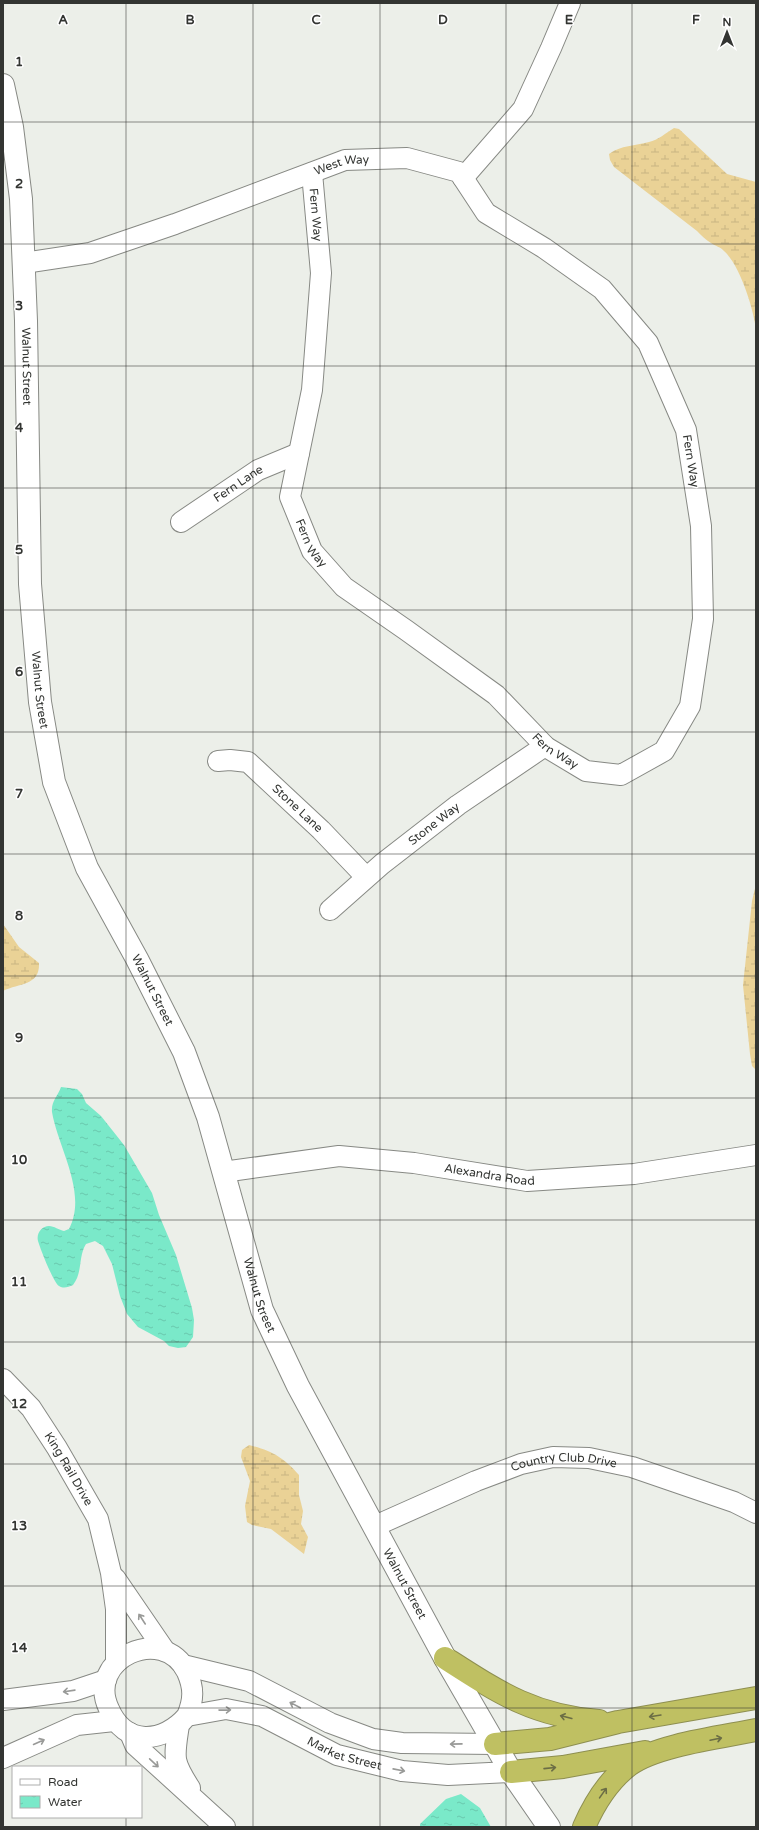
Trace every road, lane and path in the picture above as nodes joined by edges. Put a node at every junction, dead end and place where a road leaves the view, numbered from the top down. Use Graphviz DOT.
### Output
graph roads {
  1 [pos="570,3"];
  2 [pos="3,85"];
  3 [pos="312,173"];
  4 [pos="463,178"];
  5 [pos="24,263"];
  6 [pos="299,453"];
  7 [pos="181,522"];
  8 [pos="545,746"];
  9 [pos="218,761"];
  10 [pos="366,877"];
  11 [pos="330,910"];
  12 [pos="756,1155"];
  13 [pos="223,1172"];
  14 [pos="3,1378"];
  15 [pos="756,1513"];
  16 [pos="375,1526"];
  17 [pos="111,1573"];
  18 [pos="165,1651"];
  19 [pos="445,1658"];
  20 [pos="116,1663"];
  21 [pos="183,1665"];
  22 [pos="106,1680"];
  23 [pos="756,1698"];
  24 [pos="3,1700"];
  25 [pos="183,1720"];
  26 [pos="114,1721"];
  27 [pos="618,1722"];
  28 [pos="756,1730"];
  29 [pos="130,1733"];
  30 [pos="495,1744"];
  31 [pos="673,1747"];
  32 [pos="3,1758"];
  33 [pos="512,1772"];
  34 [pos="202,1807"];
  35 [pos="225,1827"];
  36 [pos="549,1827"];
  37 [pos="584,1827"];
  1 -- 4 [label="street"];
  2 -- 5 [label="main road, Walnut Street"];
  3 -- 4 [label="street, West Way"];
  3 -- 5 [label="street, West Way"];
  3 -- 6 [label="street, Fern Way"];
  4 -- 8 [label="street, Fern Way"];
  5 -- 13 [label="main road, Walnut Street"];
  6 -- 7 [label="street, Fern Lane"];
  6 -- 8 [label="street, Fern Way"];
  8 -- 10 [label="street, Stone Way"];
  9 -- 10 [label="street, Stone Lane"];
  10 -- 11 [label="street, Stone Way"];
  12 -- 13 [label="street, Alexandra Road"];
  13 -- 16 [label="main road, Walnut Street"];
  14 -- 17 [label="street, King Rail Drive"];
  15 -- 16 [label="street, Country Club Drive"];
  16 -- 19 [label="main road, Walnut Street"];
  18 -- 17 [label="street, King Rail Drive, one-way"];
  17 -- 20 [label="street, King Rail Drive"];
  18 -- 20 [label="street, Market Street"];
  18 -- 21 [label="street, Market Street"];
  27 -- 19 [label="highway, one-way"];
  19 -- 30 [label="main road, Walnut Street"];
  20 -- 22 [label="street, Market Street"];
  21 -- 25 [label="street, Market Street"];
  30 -- 21 [label="street, Market Street, one-way"];
  22 -- 24 [label="street, one-way"];
  22 -- 26 [label="street, Market Street"];
  23 -- 27 [label="highway, one-way"];
  25 -- 29 [label="street, Market Street"];
  25 -- 33 [label="street, Market Street, one-way"];
  25 -- 34 [label="street"];
  26 -- 29 [label="street, Market Street"];
  32 -- 26 [label="street, one-way"];
  27 -- 30 [label="highway"];
  31 -- 28 [label="highway, one-way"];
  29 -- 34 [label="street, one-way"];
  30 -- 33 [label="main road, Walnut Street"];
  33 -- 31 [label="highway, one-way"];
  37 -- 31 [label="highway, one-way"];
  33 -- 36 [label="main road, Walnut Street"];
  34 -- 35 [label="street"];
}
